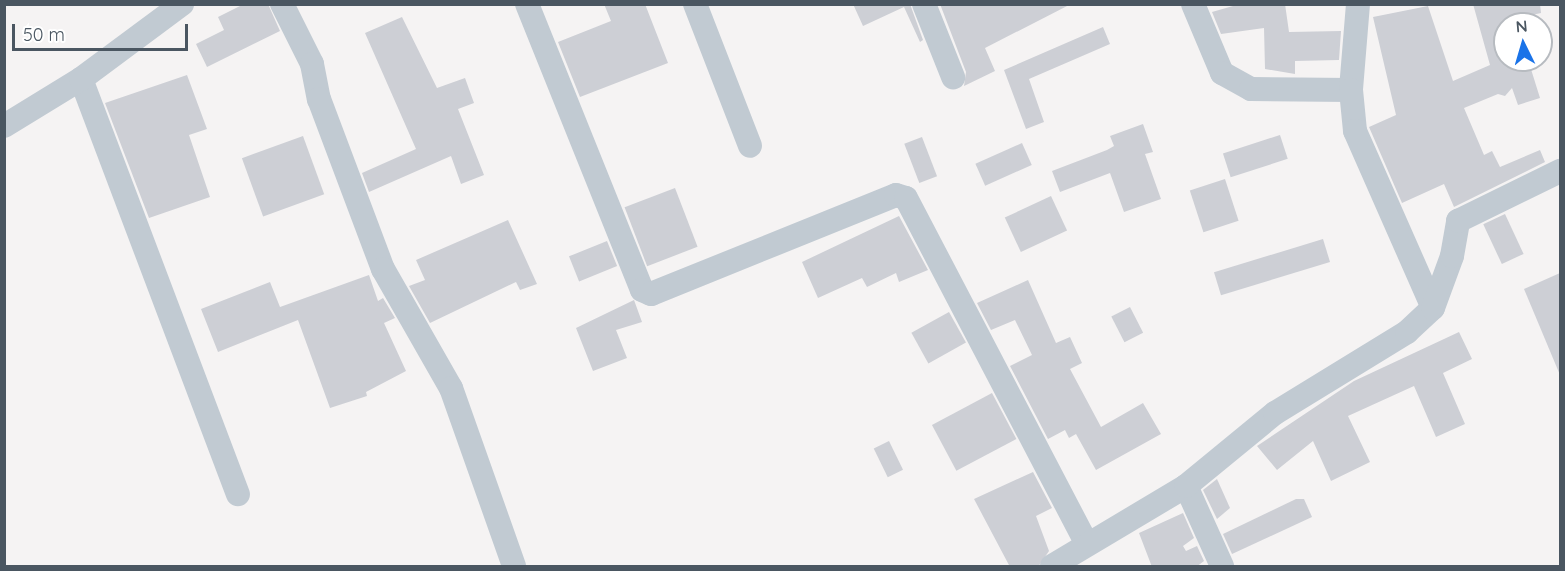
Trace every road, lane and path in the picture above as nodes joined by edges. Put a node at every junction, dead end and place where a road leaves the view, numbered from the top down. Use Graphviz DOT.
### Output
graph roads {
  1 [pos="182,4"];
  2 [pos="282,4"];
  3 [pos="527,4"];
  4 [pos="695,4"];
  5 [pos="924,4"];
  6 [pos="1193,4"];
  7 [pos="1358,4"];
  8 [pos="953,77"];
  9 [pos="81,79"];
  10 [pos="1351,90"];
  11 [pos="4,126"];
  12 [pos="750,146"];
  13 [pos="1560,171"];
  14 [pos="1433,308"];
  15 [pos="1186,486"];
  16 [pos="238,494"];
  17 [pos="1086,542"];
  18 [pos="514,567"];
  19 [pos="1052,567"];
  20 [pos="1222,567"];
  1 -- 9 [label="street"];
  2 -- 18 [label="street"];
  3 -- 17 [label="street"];
  4 -- 12 [label="street"];
  5 -- 8 [label="street"];
  6 -- 10 [label="street"];
  7 -- 10 [label="street"];
  9 -- 11 [label="street"];
  9 -- 16 [label="street"];
  10 -- 14 [label="street"];
  13 -- 14 [label="street"];
  14 -- 15 [label="street"];
  15 -- 17 [label="street"];
  15 -- 20 [label="street"];
  17 -- 19 [label="street"];
}
